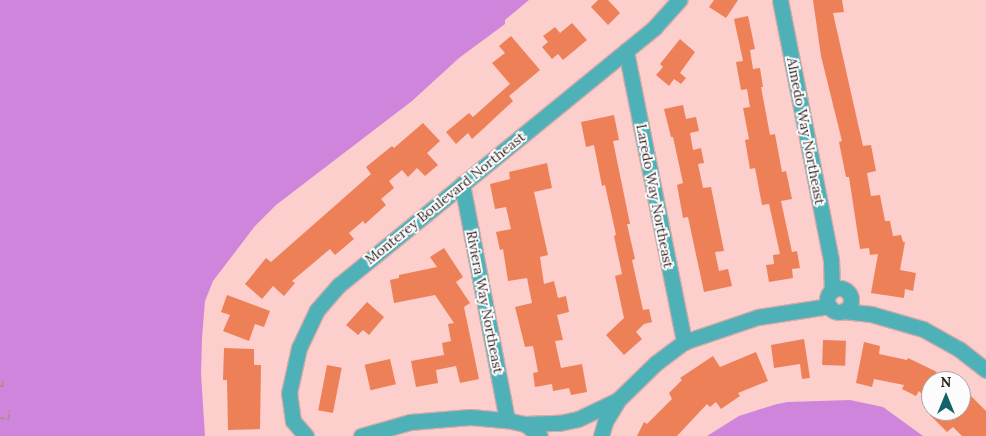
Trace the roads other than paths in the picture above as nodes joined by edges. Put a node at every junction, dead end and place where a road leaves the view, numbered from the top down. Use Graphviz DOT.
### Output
graph roads {
  1 [pos="679,0"];
  2 [pos="780,0"];
  3 [pos="626,51"];
  4 [pos="462,184"];
  5 [pos="840,300"];
  6 [pos="684,342"];
  7 [pos="986,370"];
  8 [pos="619,399"];
  9 [pos="507,420"];
  10 [pos="525,424"];
  11 [pos="306,436"];
  12 [pos="361,436"];
  13 [pos="540,436"];
  14 [pos="601,436"];
  1 -- 3 [label="street, Monterey Boulevard Northeast"];
  2 -- 5 [label="street, Almedo Way Northeast"];
  3 -- 4 [label="street, Monterey Boulevard Northeast"];
  3 -- 6 [label="street, Laredo Way Northeast"];
  4 -- 9 [label="street, Riviera Way Northeast"];
  4 -- 11 [label="street, Monterey Boulevard Northeast"];
  5 -- 6 [label="street"];
  5 -- 7 [label="street"];
  6 -- 8 [label="street"];
  8 -- 10 [label="street"];
  8 -- 14 [label="street"];
  9 -- 10 [label="street"];
  9 -- 12 [label="street"];
  10 -- 13 [label="street"];
}
